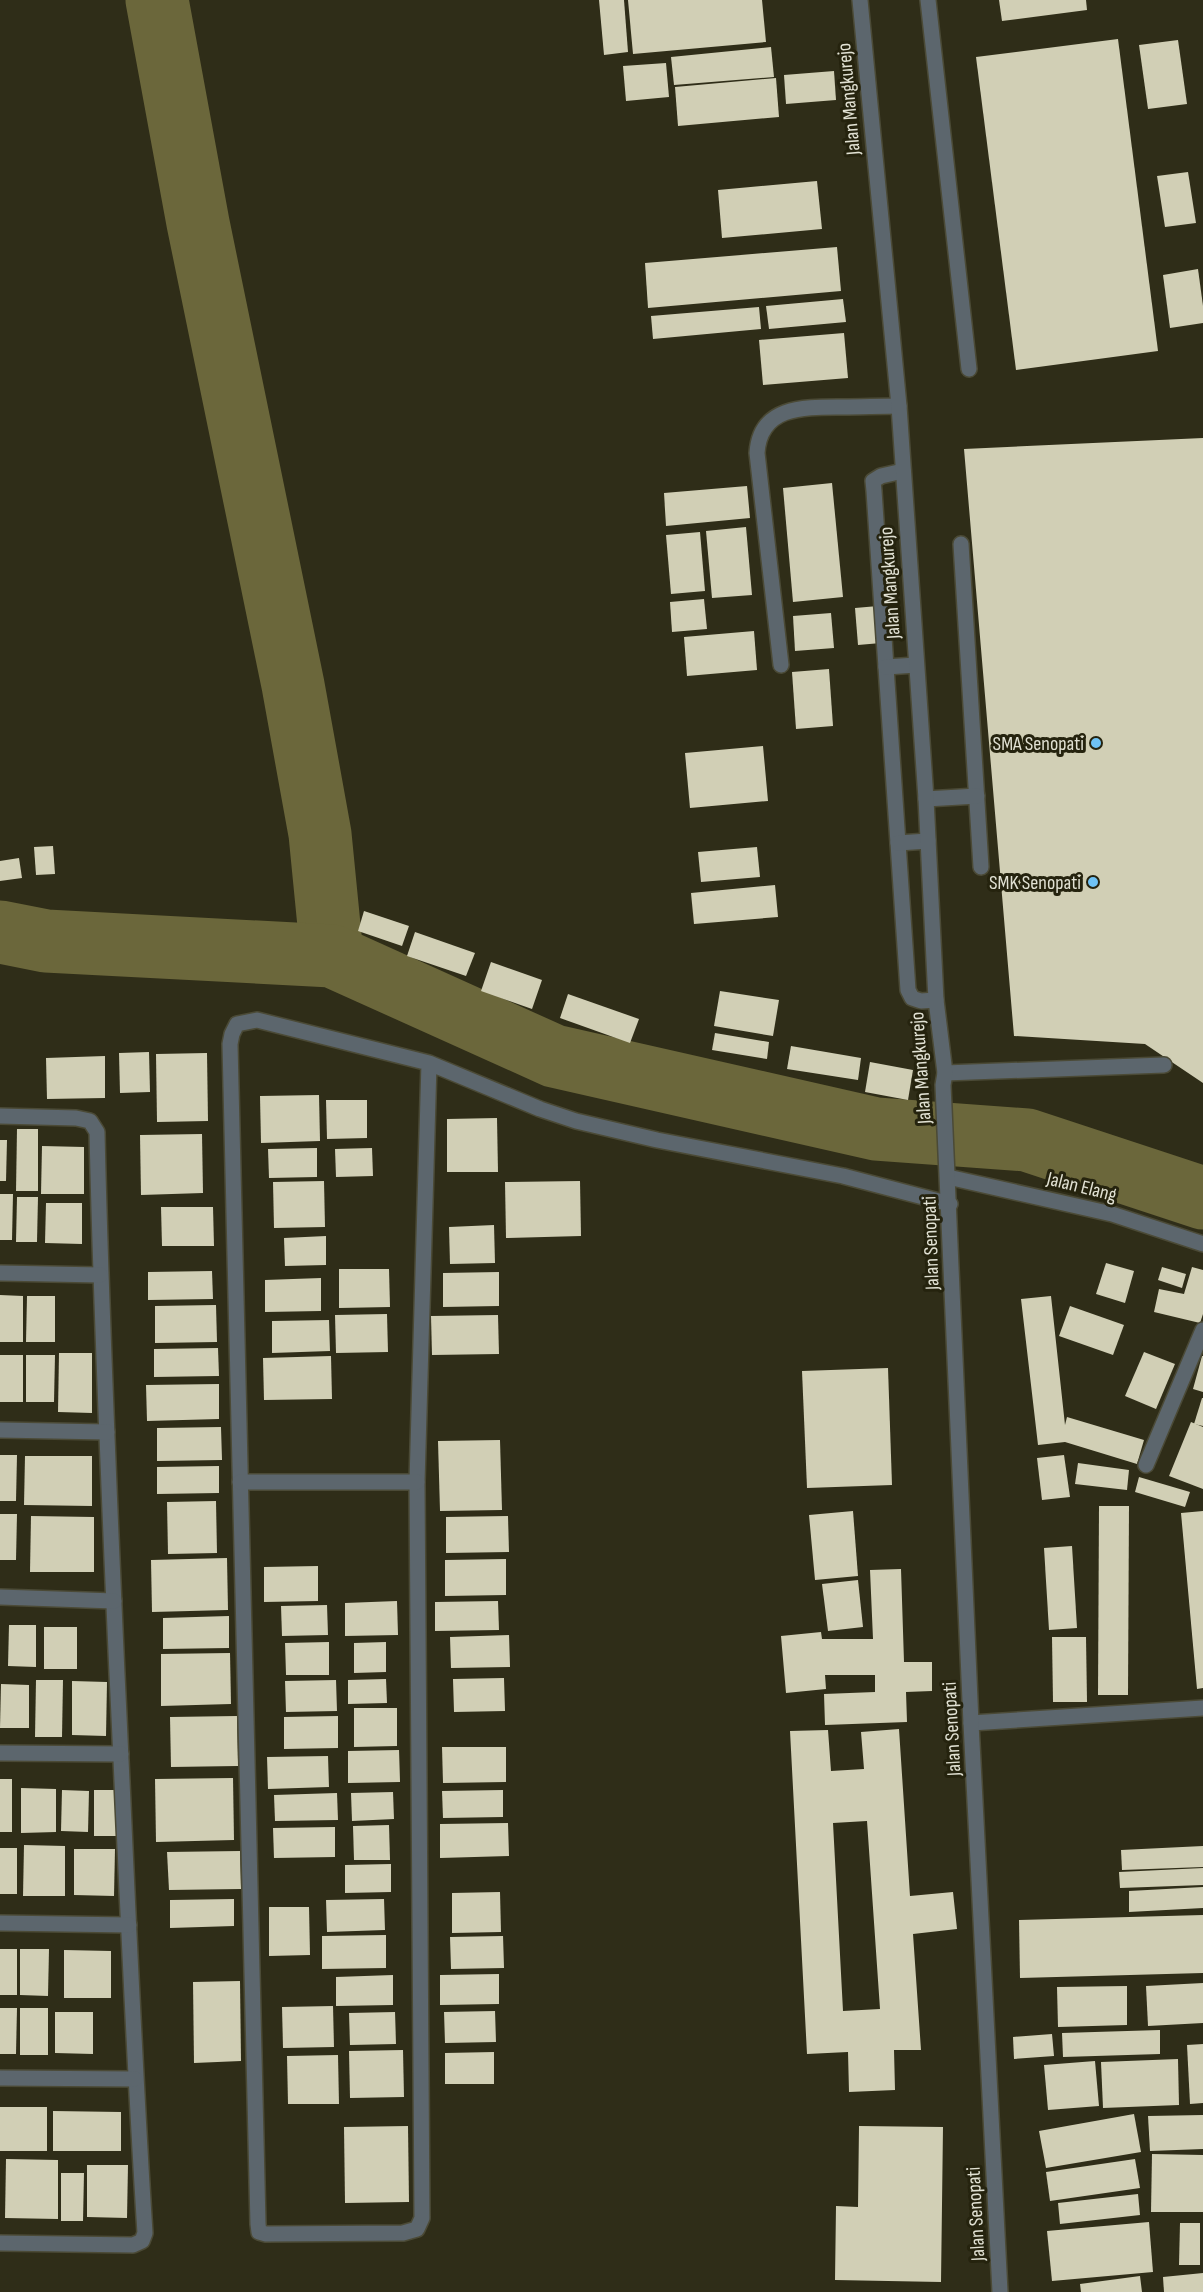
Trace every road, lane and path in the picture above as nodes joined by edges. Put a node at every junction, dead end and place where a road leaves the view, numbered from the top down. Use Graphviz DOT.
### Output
graph roads {
  1 [pos="860,0"];
  2 [pos="928,0"];
  3 [pos="969,369"];
  4 [pos="898,406"];
  5 [pos="903,471"];
  6 [pos="961,544"];
  7 [pos="781,665"];
  8 [pos="916,665"];
  9 [pos="886,667"];
  10 [pos="976,796"];
  11 [pos="926,799"];
  12 [pos="928,841"];
  13 [pos="898,843"];
  14 [pos="981,867"];
  15 [pos="936,1000"];
  16 [pos="429,1063"];
  17 [pos="1164,1065"];
  18 [pos="944,1079"];
  19 [pos="0,1116"];
  20 [pos="948,1170"];
  21 [pos="950,1204"];
  22 [pos="1203,1244"];
  23 [pos="0,1273"];
  24 [pos="100,1275"];
  25 [pos="1203,1330"];
  26 [pos="0,1430"];
  27 [pos="107,1432"];
  28 [pos="1146,1465"];
  29 [pos="240,1482"];
  30 [pos="417,1482"];
  31 [pos="0,1597"];
  32 [pos="114,1601"];
  33 [pos="1203,1708"];
  34 [pos="971,1723"];
  35 [pos="0,1753"];
  36 [pos="121,1754"];
  37 [pos="0,1923"];
  38 [pos="129,1925"];
  39 [pos="0,2078"];
  40 [pos="135,2079"];
  41 [pos="0,2243"];
  42 [pos="1000,2292"];
  1 -- 4 [label="street, Jalan Mangkurejo"];
  2 -- 3 [label="street"];
  4 -- 5 [label="street, Jalan Mangkurejo"];
  4 -- 7 [label="street"];
  5 -- 8 [label="street, Jalan Mangkurejo"];
  5 -- 9 [label="street"];
  6 -- 10 [label="street"];
  8 -- 9 [label="street"];
  8 -- 11 [label="street, Jalan Mangkurejo"];
  9 -- 13 [label="street"];
  10 -- 11 [label="street"];
  10 -- 14 [label="street"];
  11 -- 12 [label="street, Jalan Mangkurejo"];
  12 -- 13 [label="street"];
  12 -- 15 [label="street, Jalan Mangkurejo"];
  13 -- 15 [label="street"];
  15 -- 18 [label="street, Jalan Mangkurejo"];
  16 -- 21 [label="street"];
  16 -- 29 [label="street"];
  16 -- 30 [label="street"];
  17 -- 18 [label="street"];
  18 -- 20 [label="street, Jalan Mangkurejo"];
  19 -- 24 [label="street"];
  20 -- 21 [label="street, Jalan Senopati"];
  20 -- 22 [label="street, Jalan Elang"];
  21 -- 34 [label="street, Jalan Senopati"];
  23 -- 24 [label="street"];
  24 -- 27 [label="street"];
  25 -- 28 [label="street"];
  26 -- 27 [label="street"];
  27 -- 32 [label="street"];
  29 -- 30 [label="street"];
  29 -- 30 [label="street"];
  31 -- 32 [label="street"];
  32 -- 36 [label="street"];
  33 -- 34 [label="street"];
  34 -- 42 [label="street, Jalan Senopati"];
  35 -- 36 [label="street"];
  36 -- 38 [label="street"];
  37 -- 38 [label="street"];
  38 -- 40 [label="street"];
  39 -- 40 [label="street"];
  40 -- 41 [label="street"];
}
